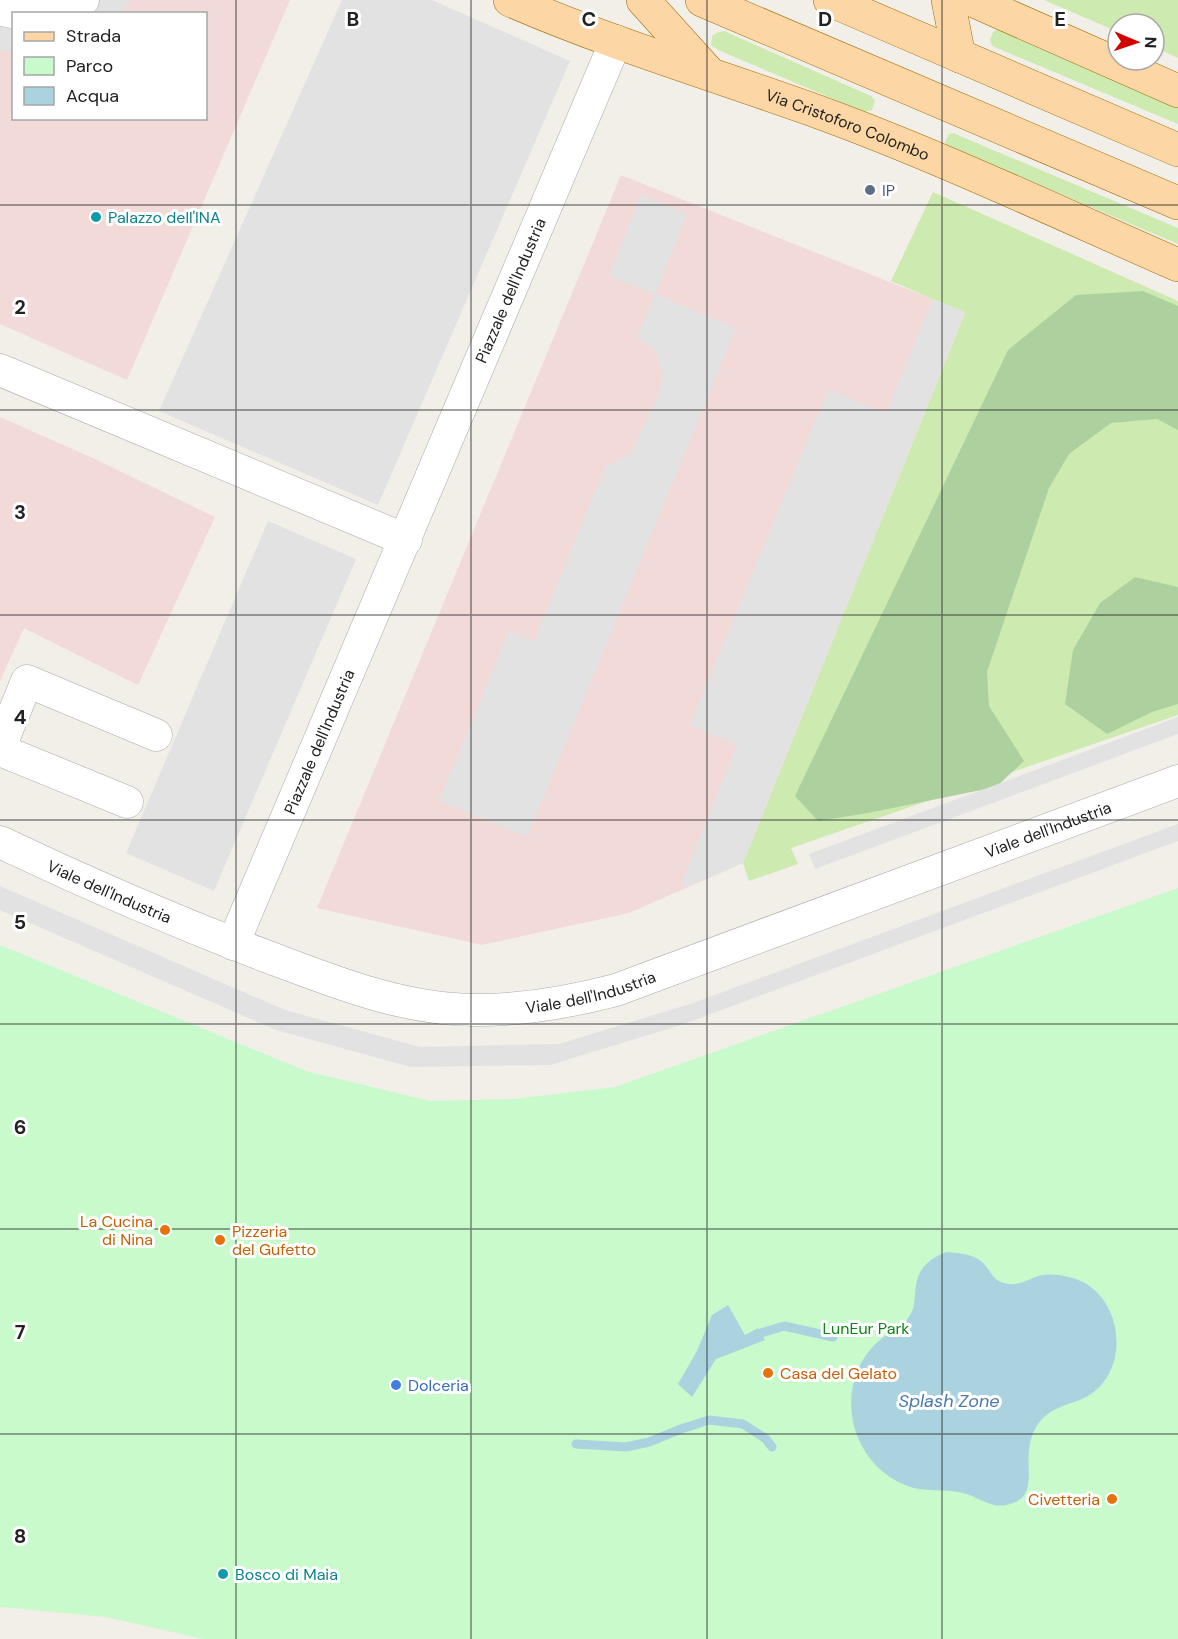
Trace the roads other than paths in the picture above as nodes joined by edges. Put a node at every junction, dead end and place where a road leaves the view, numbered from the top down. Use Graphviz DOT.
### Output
graph roads {
  1 [pos="83,0"];
  2 [pos="510,0"];
  3 [pos="643,0"];
  4 [pos="702,0"];
  5 [pos="830,0"];
  6 [pos="948,0"];
  7 [pos="972,0"];
  8 [pos="0,9"];
  9 [pos="616,41"];
  10 [pos="959,56"];
  11 [pos="711,76"];
  12 [pos="1178,91"];
  13 [pos="1178,150"];
  14 [pos="1178,203"];
  15 [pos="1178,265"];
  16 [pos="0,370"];
  17 [pos="405,540"];
  18 [pos="156,735"];
  19 [pos="0,748"];
  20 [pos="1178,782"];
  21 [pos="127,802"];
  22 [pos="0,843"];
  23 [pos="233,944"];
  1 -- 8 [label="street"];
  2 -- 9 [label="main road, Via Cristoforo Colombo"];
  3 -- 11 [label="main road"];
  4 -- 14 [label="main road"];
  5 -- 10 [label="main road"];
  6 -- 10 [label="main road"];
  7 -- 12 [label="main road"];
  9 -- 11 [label="main road, Via Cristoforo Colombo"];
  9 -- 17 [label="street, Piazzale dell'Industria"];
  10 -- 13 [label="main road"];
  11 -- 15 [label="main road, Via Cristoforo Colombo"];
  16 -- 17 [label="street"];
  17 -- 23 [label="street, Piazzale dell'Industria"];
  18 -- 19 [label="street"];
  19 -- 21 [label="street"];
  20 -- 23 [label="street, Viale dell'Industria"];
  22 -- 23 [label="street, Viale dell'Industria"];
}
